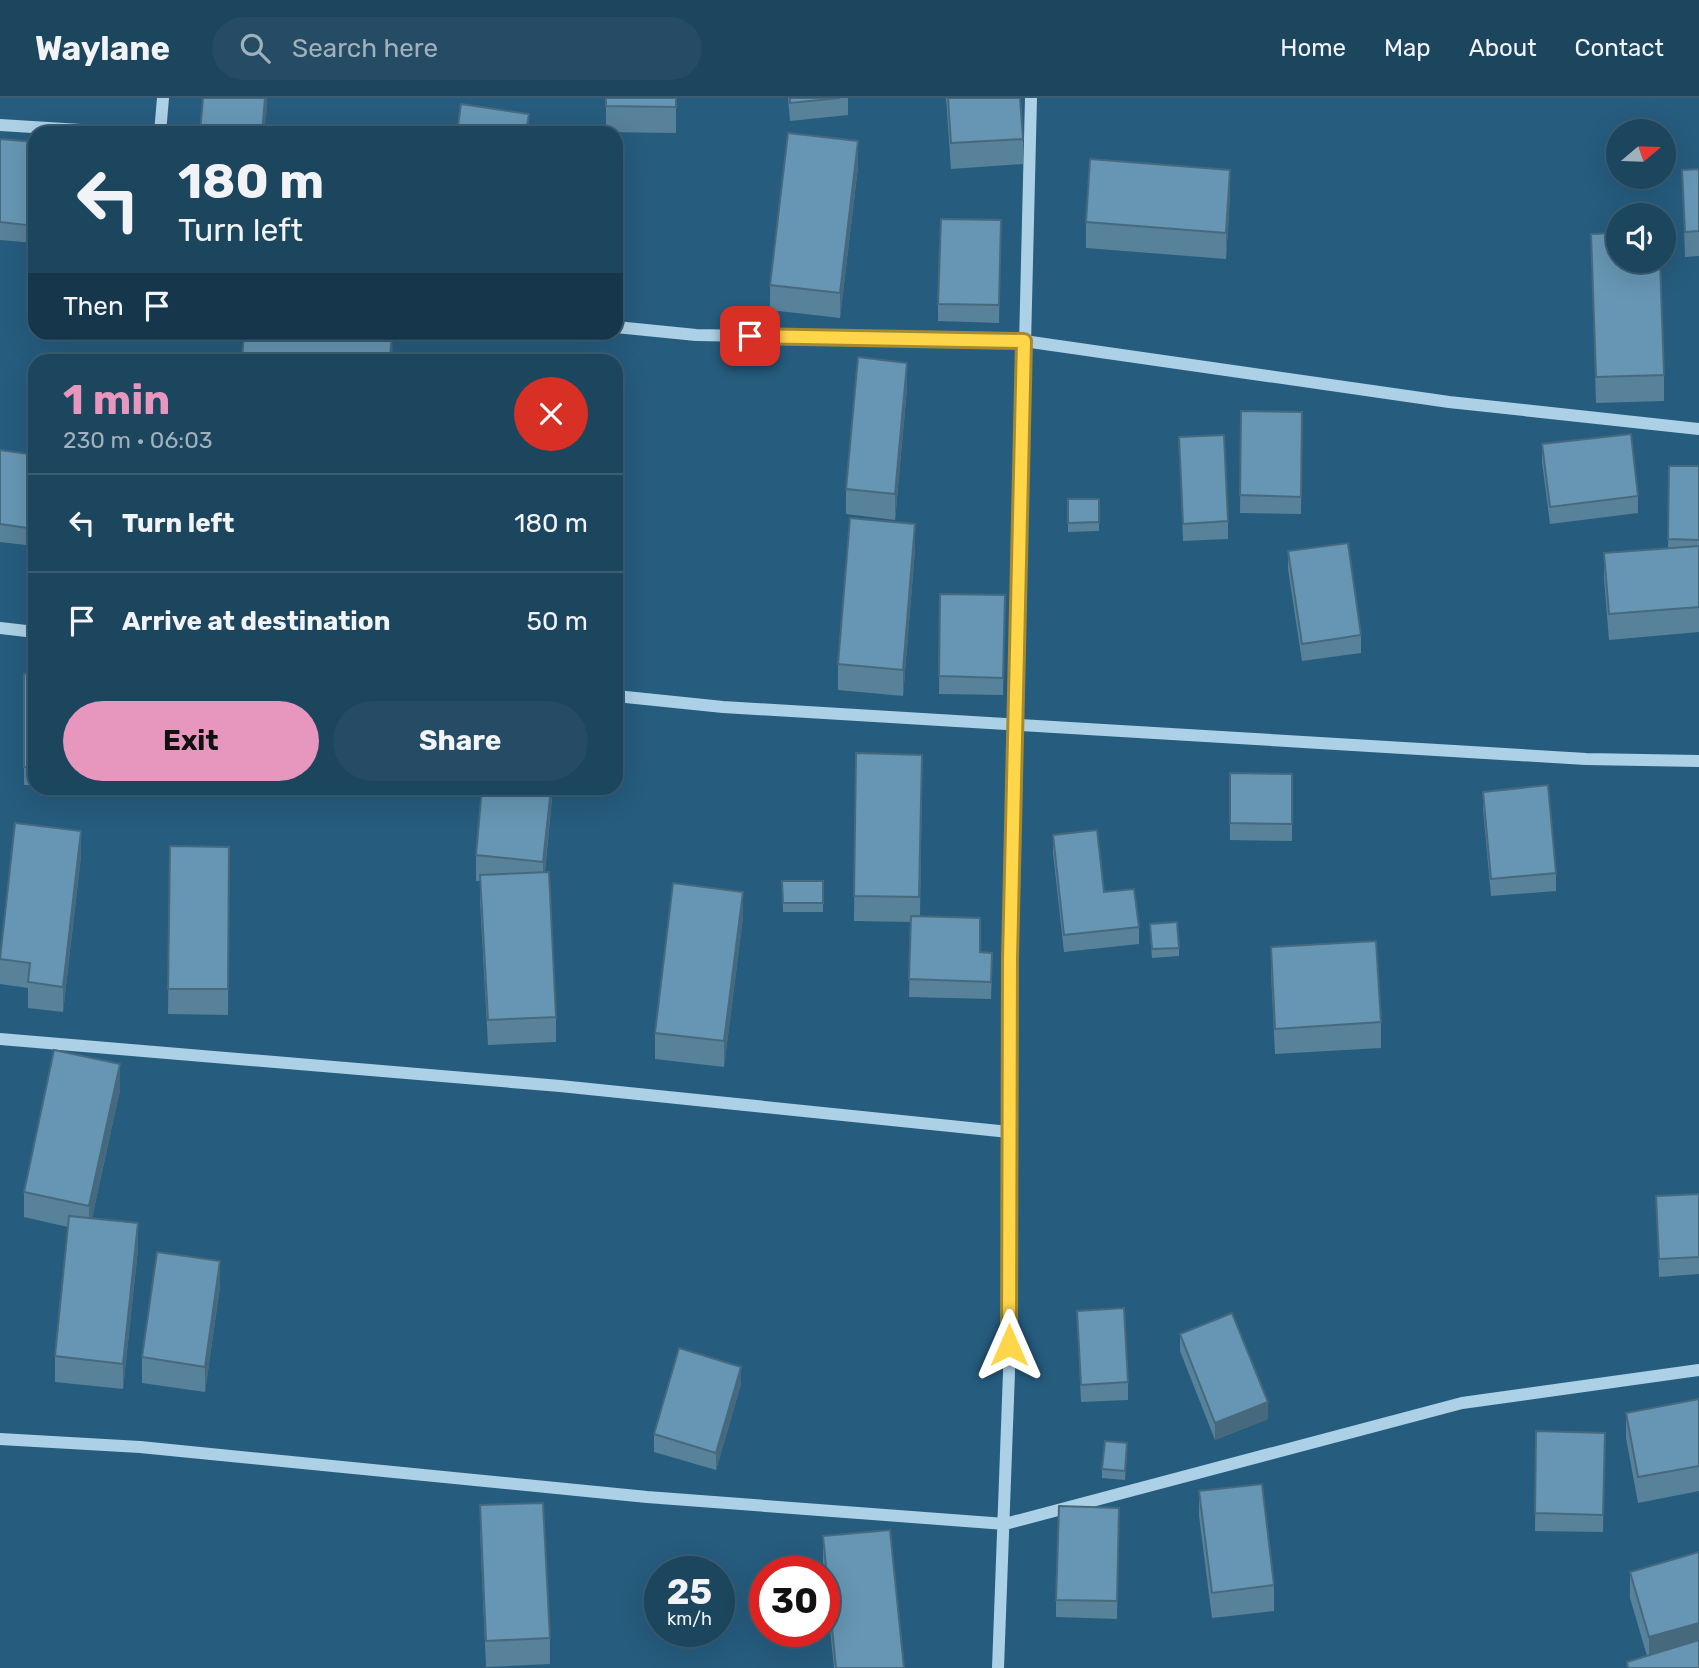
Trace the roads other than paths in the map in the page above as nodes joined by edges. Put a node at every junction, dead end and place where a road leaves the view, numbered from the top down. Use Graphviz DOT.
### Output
graph roads {
  1 [pos="163,98"];
  2 [pos="1031,98"];
  3 [pos="0,125"];
  4 [pos="161,126"];
  5 [pos="28,127"];
  6 [pos="623,328"];
  7 [pos="1024,341"];
  8 [pos="1699,429"];
  9 [pos="0,628"];
  10 [pos="28,631"];
  11 [pos="623,697"];
  12 [pos="1015,725"];
  13 [pos="1699,761"];
  14 [pos="0,1039"];
  15 [pos="1009,1132"];
  16 [pos="1699,1370"];
  17 [pos="0,1439"];
  18 [pos="1004,1524"];
  19 [pos="998,1668"];
  1 -- 4 [label="street"];
  2 -- 7 [label="street"];
  3 -- 5 [label="street"];
  6 -- 7 [label="street"];
  7 -- 8 [label="street"];
  7 -- 12 [label="street"];
  9 -- 10 [label="street"];
  11 -- 12 [label="street"];
  12 -- 13 [label="street"];
  12 -- 15 [label="street"];
  14 -- 15 [label="street"];
  15 -- 18 [label="street"];
  16 -- 18 [label="street"];
  17 -- 18 [label="street"];
  18 -- 19 [label="street"];
}
